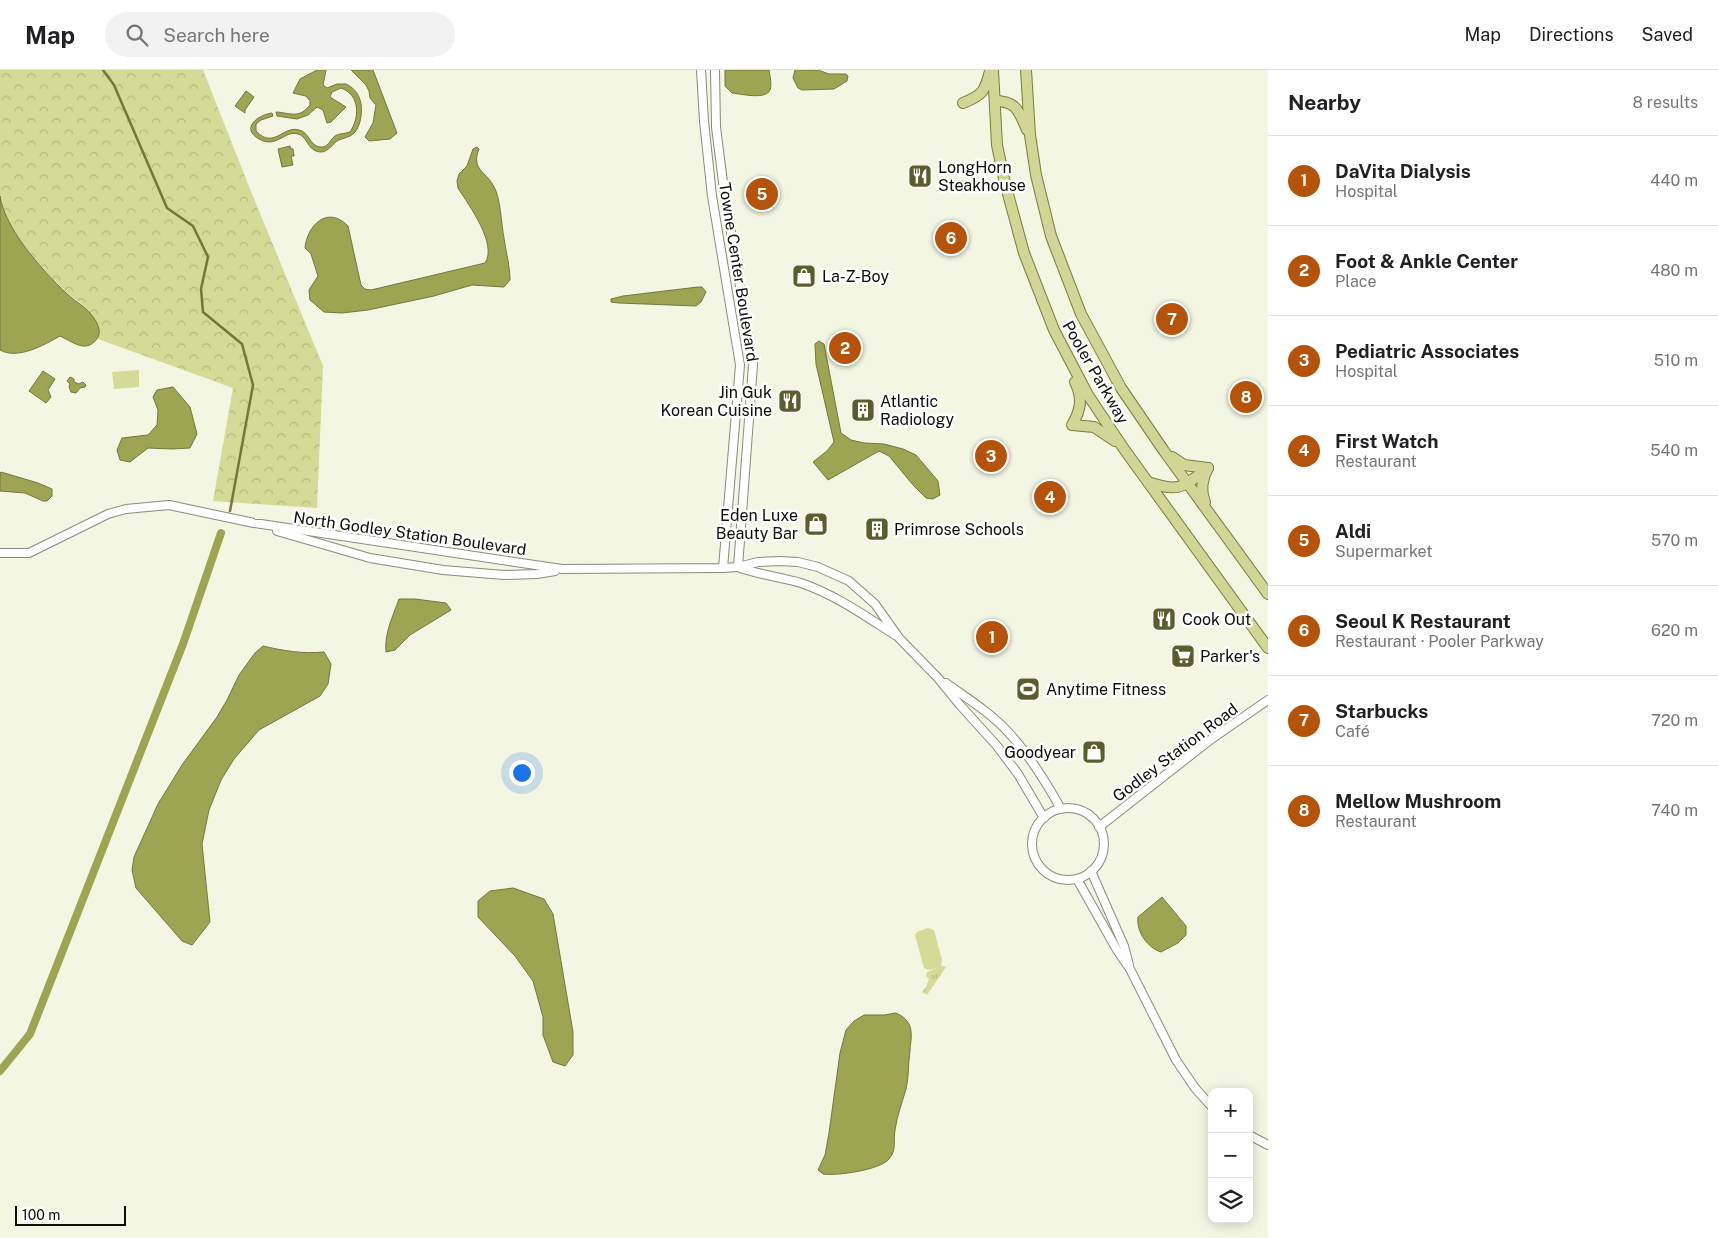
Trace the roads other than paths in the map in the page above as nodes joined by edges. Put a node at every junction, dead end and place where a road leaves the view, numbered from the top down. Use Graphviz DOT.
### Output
graph roads {
  1 [pos="701,70"];
  2 [pos="714,70"];
  3 [pos="992,70"];
  4 [pos="1026,70"];
  5 [pos="995,101"];
  6 [pos="963,103"];
  7 [pos="1030,135"];
  8 [pos="1058,338"];
  9 [pos="1124,449"];
  10 [pos="1164,450"];
  11 [pos="1208,468"];
  12 [pos="1148,482"];
  13 [pos="1188,484"];
  14 [pos="1207,510"];
  15 [pos="254,523"];
  16 [pos="0,553"];
  17 [pos="738,567"];
  18 [pos="723,568"];
  19 [pos="562,569"];
  20 [pos="1268,594"];
  21 [pos="899,638"];
  22 [pos="1268,648"];
  23 [pos="938,678"];
  24 [pos="1268,700"];
  25 [pos="1061,809"];
  26 [pos="1044,818"];
  27 [pos="1099,827"];
  28 [pos="1091,872"];
  29 [pos="1077,879"];
  30 [pos="1130,969"];
  31 [pos="1208,1103"];
  32 [pos="1253,1137"];
  33 [pos="1268,1145"];
  1 -- 18 [label="street, Towne Center Boulevard"];
  2 -- 17 [label="street, Towne Center Boulevard"];
  3 -- 5 [label="main road, Pooler Parkway"];
  3 -- 6 [label="main road"];
  4 -- 7 [label="main road, Pooler Parkway"];
  5 -- 7 [label="main road"];
  5 -- 8 [label="main road, Pooler Parkway"];
  7 -- 10 [label="main road, Pooler Parkway"];
  8 -- 9 [label="main road, Pooler Parkway"];
  8 -- 9 [label="main road"];
  9 -- 12 [label="main road, Pooler Parkway"];
  10 -- 11 [label="main road"];
  10 -- 13 [label="main road, Pooler Parkway"];
  11 -- 13 [label="main road"];
  11 -- 14 [label="main road"];
  12 -- 13 [label="main road"];
  12 -- 22 [label="main road, Pooler Parkway"];
  13 -- 14 [label="main road, Pooler Parkway"];
  14 -- 20 [label="main road, Pooler Parkway"];
  15 -- 16 [label="street, North Godley Station Boulevard"];
  15 -- 19 [label="street, North Godley Station Boulevard"];
  15 -- 19 [label="street, North Godley Station Boulevard"];
  17 -- 18 [label="street, North Godley Station Boulevard"];
  17 -- 21 [label="street, North Godley Station Boulevard"];
  17 -- 21 [label="street, North Godley Station Boulevard"];
  18 -- 19 [label="street, North Godley Station Boulevard"];
  21 -- 23 [label="street, North Godley Station Boulevard"];
  23 -- 25 [label="street, North Godley Station Boulevard"];
  23 -- 26 [label="street, North Godley Station Boulevard"];
  24 -- 27 [label="street, Godley Station Road"];
  25 -- 26 [label="street"];
  25 -- 27 [label="street"];
  26 -- 29 [label="street"];
  27 -- 28 [label="street"];
  28 -- 29 [label="street"];
  28 -- 30 [label="street"];
  29 -- 30 [label="street"];
  30 -- 31 [label="street"];
  32 -- 33 [label="street"];
}
